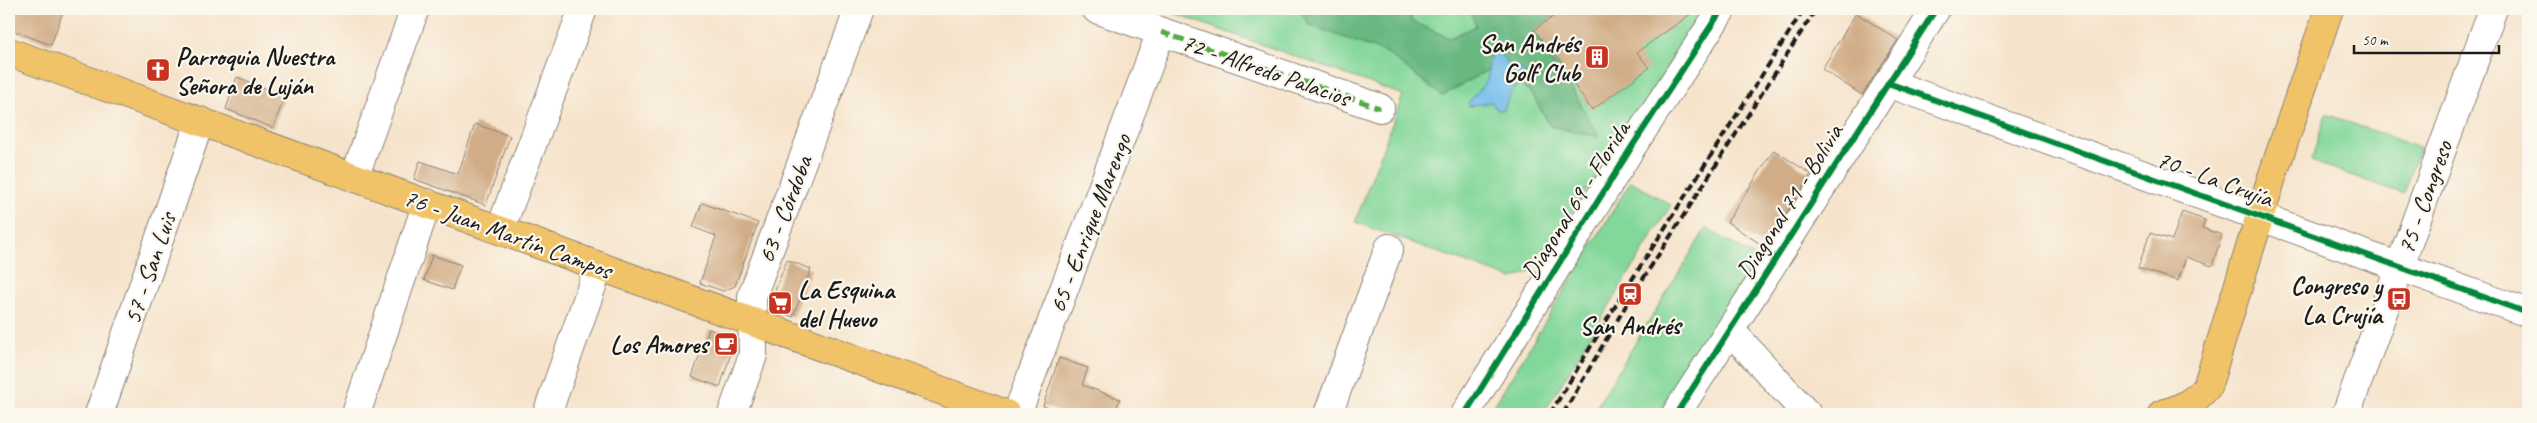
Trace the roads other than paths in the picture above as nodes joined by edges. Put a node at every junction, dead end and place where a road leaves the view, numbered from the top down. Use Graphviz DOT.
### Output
graph roads {
  1 [pos="415,9"];
  2 [pos="583,9"];
  3 [pos="859,9"];
  4 [pos="1096,9"];
  5 [pos="1722,9"];
  6 [pos="1936,9"];
  7 [pos="2329,9"];
  8 [pos="2493,9"];
  9 [pos="1160,32"];
  10 [pos="9,52"];
  11 [pos="1888,83"];
  12 [pos="1380,108"];
  13 [pos="200,121"];
  14 [pos="354,178"];
  15 [pos="427,203"];
  16 [pos="2260,216"];
  17 [pos="500,230"];
  18 [pos="1389,248"];
  19 [pos="599,266"];
  20 [pos="2399,266"];
  21 [pos="2528,313"];
  22 [pos="753,322"];
  23 [pos="1730,330"];
  24 [pos="98,414"];
  25 [pos="356,414"];
  26 [pos="547,414"];
  27 [pos="732,414"];
  28 [pos="1006,414"];
  29 [pos="1017,414"];
  30 [pos="1328,414"];
  31 [pos="1465,414"];
  32 [pos="1676,414"];
  33 [pos="1807,414"];
  34 [pos="2162,414"];
  35 [pos="2346,414"];
  1 -- 14 [label="street"];
  2 -- 17 [label="street"];
  3 -- 22 [label="street, 63 - Córdoba"];
  4 -- 9 [label="street, 72 - Alfredo Palacios"];
  5 -- 31 [label="street, Diagonal 69 - Florida"];
  6 -- 11 [label="street, Diagonal 71 - Bolivia"];
  7 -- 16 [label="main road"];
  8 -- 20 [label="street, 75 - Congreso"];
  9 -- 12 [label="street, 72 - Alfredo Palacios"];
  9 -- 29 [label="street, 65 - Enrique Marengo"];
  10 -- 13 [label="main road, 76 - Juan Martín Campos"];
  11 -- 16 [label="street, 70 - La Crujía"];
  11 -- 23 [label="street, Diagonal 71 - Bolivia"];
  13 -- 14 [label="main road, 76 - Juan Martín Campos"];
  13 -- 24 [label="street, 57 - San Luis"];
  14 -- 15 [label="main road, 76 - Juan Martín Campos"];
  15 -- 17 [label="main road, 76 - Juan Martín Campos"];
  15 -- 25 [label="street"];
  16 -- 20 [label="street, 70 - La Crujía"];
  16 -- 34 [label="main road"];
  17 -- 19 [label="main road, 76 - Juan Martín Campos"];
  18 -- 30 [label="street"];
  19 -- 22 [label="main road, 76 - Juan Martín Campos"];
  19 -- 26 [label="street"];
  20 -- 21 [label="street, 70 - La Crujía"];
  20 -- 35 [label="street, 75 - Congreso"];
  22 -- 27 [label="street, 63 - Córdoba"];
  22 -- 28 [label="main road, 76 - Juan Martín Campos"];
  23 -- 32 [label="street, Diagonal 71 - Bolivia"];
  23 -- 33 [label="street"];
}
